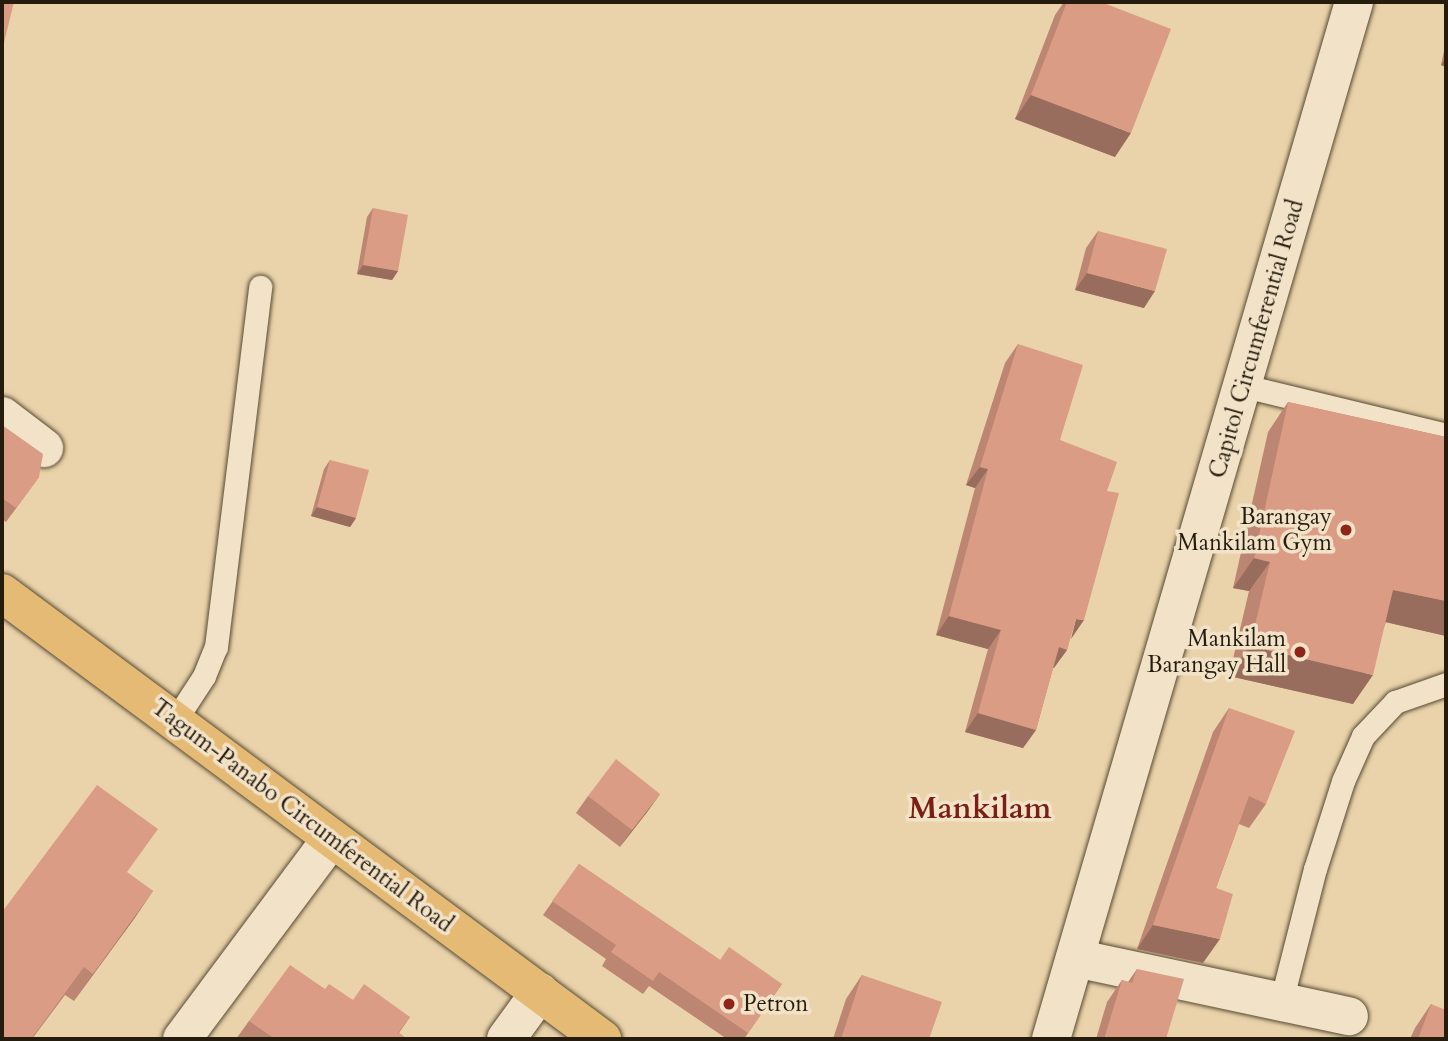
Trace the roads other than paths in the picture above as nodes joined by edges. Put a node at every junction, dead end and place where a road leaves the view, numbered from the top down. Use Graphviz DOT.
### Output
graph roads {
  1 [pos="1354,2"];
  2 [pos="260,286"];
  3 [pos="1244,386"];
  4 [pos="2,416"];
  5 [pos="1446,435"];
  6 [pos="44,449"];
  7 [pos="2,593"];
  8 [pos="1446,684"];
  9 [pos="174,722"];
  10 [pos="331,839"];
  11 [pos="1075,958"];
  12 [pos="540,992"];
  13 [pos="1281,1002"];
  14 [pos="1349,1016"];
  15 [pos="182,1039"];
  16 [pos="506,1039"];
  17 [pos="603,1039"];
  18 [pos="1051,1039"];
  1 -- 3 [label="main road, Capitol Circumferential Road"];
  2 -- 9 [label="lane"];
  3 -- 5 [label="lane"];
  3 -- 11 [label="main road, Capitol Circumferential Road"];
  4 -- 6 [label="main road"];
  7 -- 9 [label="highway, Tagum-Panabo Circumferential Road"];
  8 -- 13 [label="lane"];
  9 -- 10 [label="highway, Tagum-Panabo Circumferential Road"];
  10 -- 12 [label="highway, Tagum-Panabo Circumferential Road"];
  10 -- 15 [label="main road"];
  11 -- 13 [label="main road"];
  11 -- 18 [label="main road, Capitol Circumferential Road"];
  12 -- 16 [label="main road"];
  12 -- 17 [label="highway, Tagum-Panabo Circumferential Road"];
  13 -- 14 [label="main road"];
}
